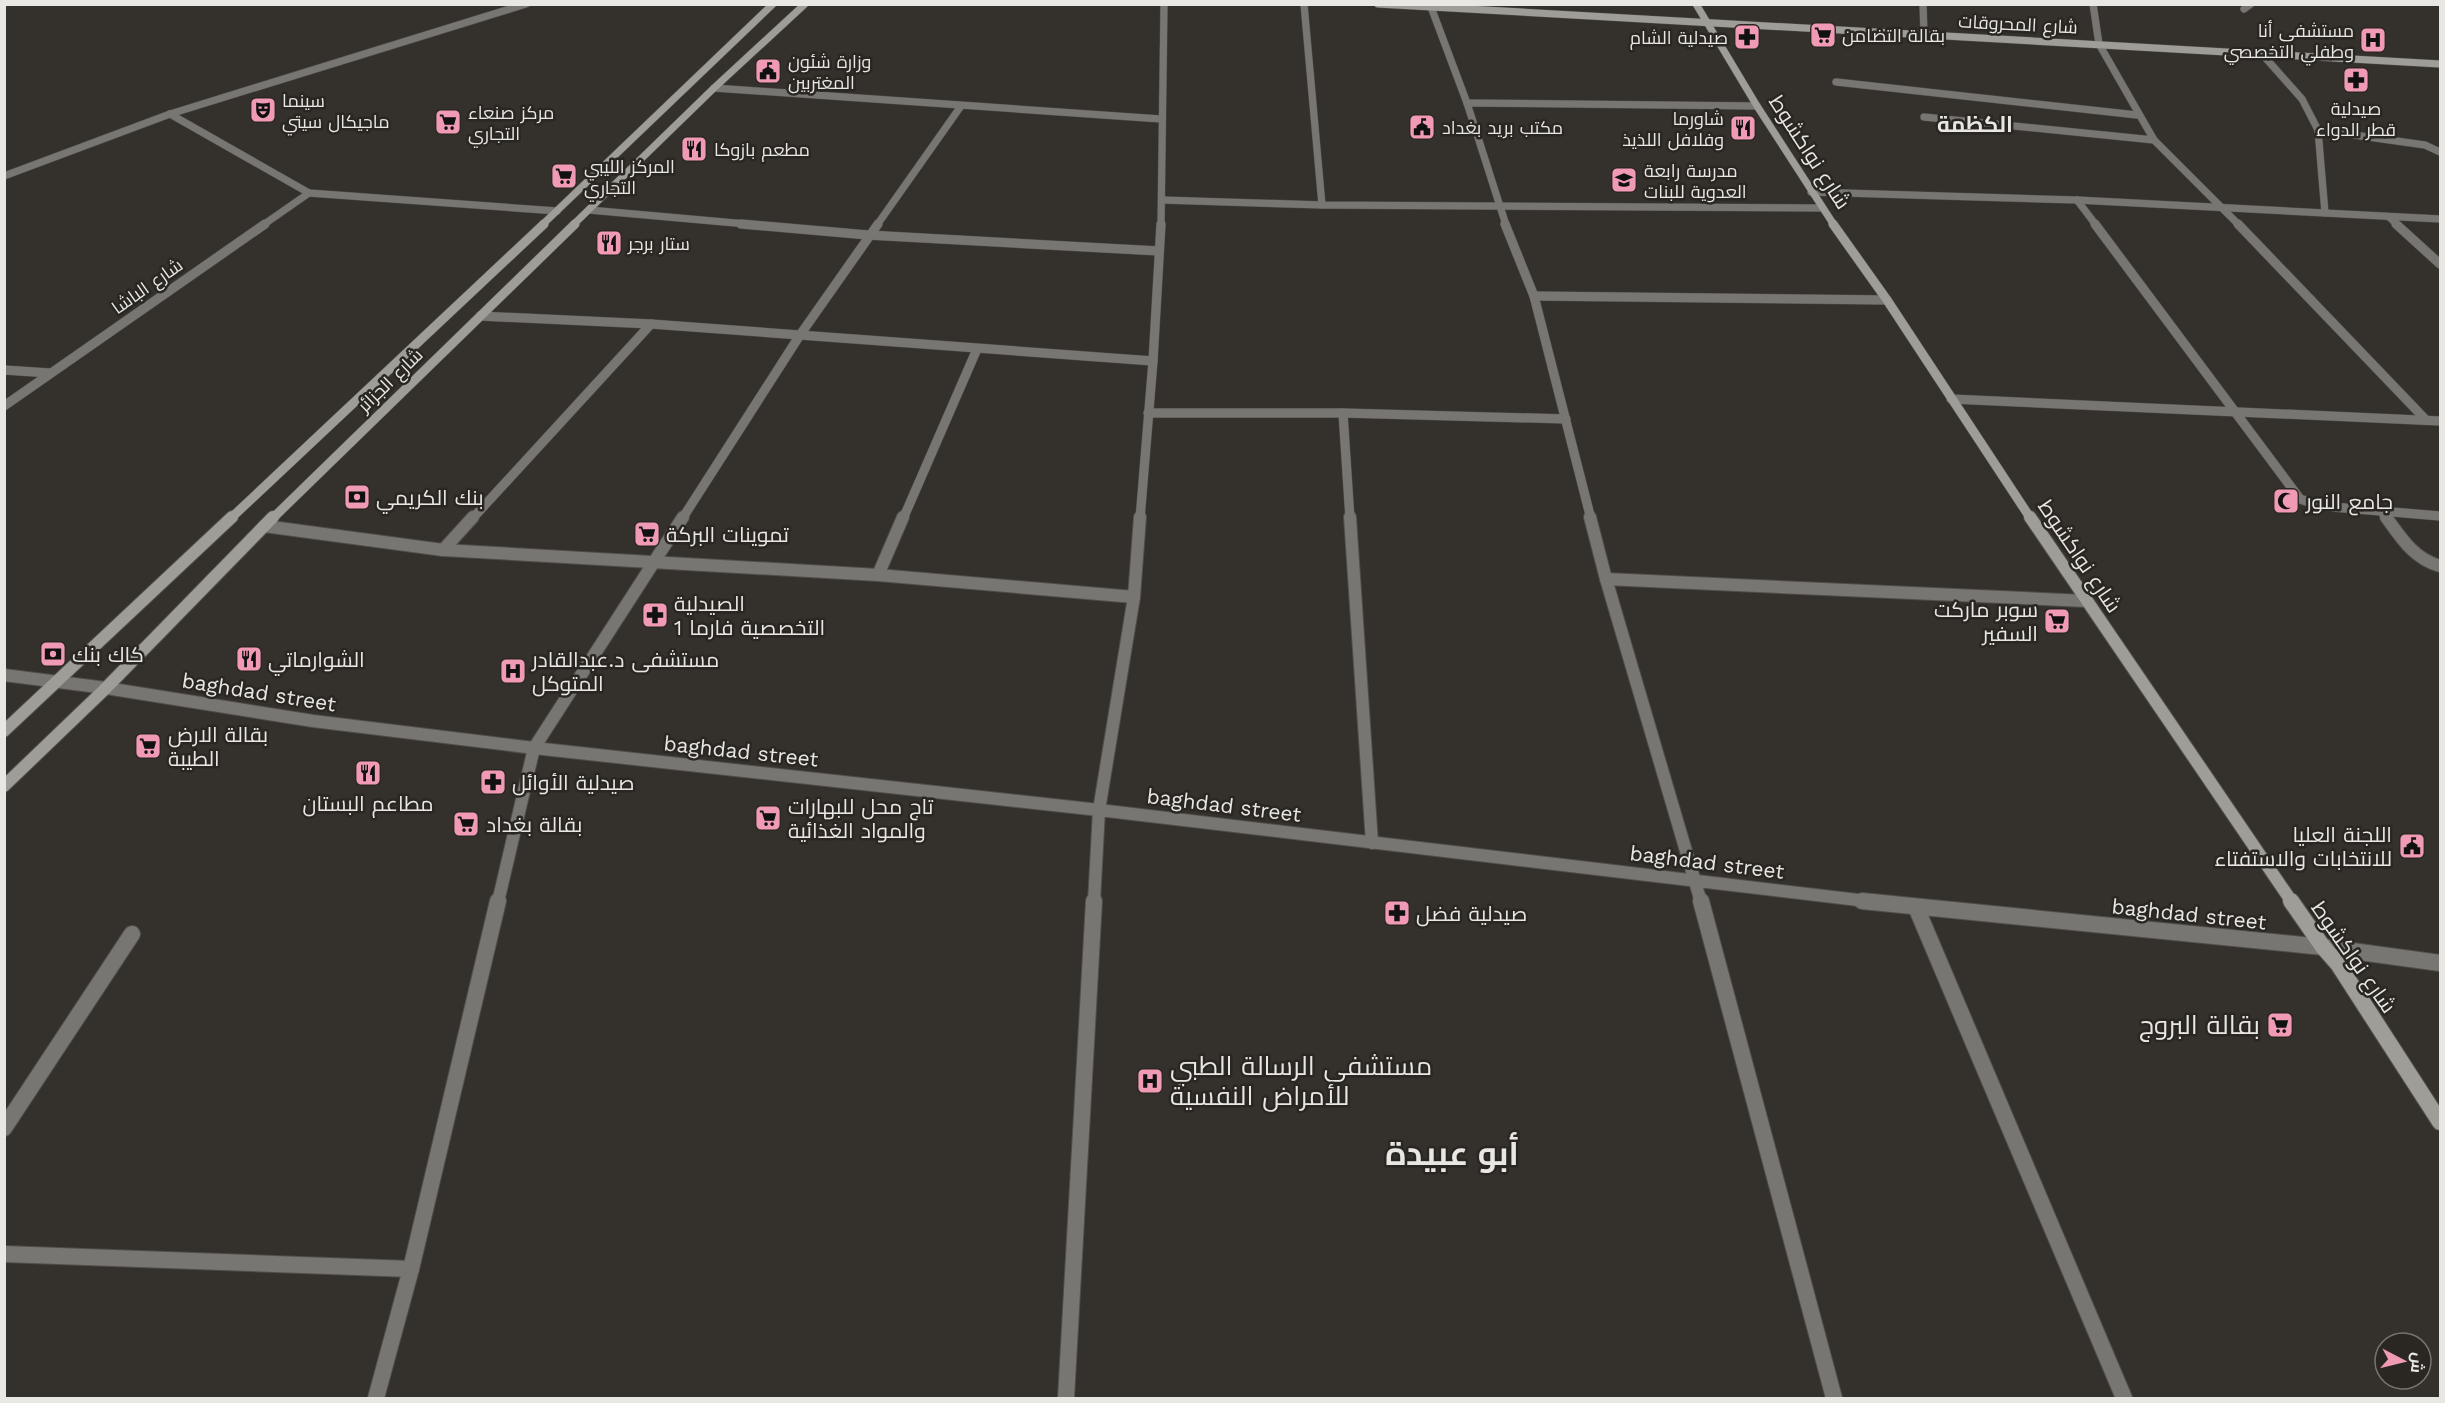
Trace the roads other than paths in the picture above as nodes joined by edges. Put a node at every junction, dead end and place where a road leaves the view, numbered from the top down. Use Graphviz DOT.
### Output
graph roads {
  1 [pos="526,4"];
  2 [pos="773,4"];
  3 [pos="805,4"];
  4 [pos="1164,4"];
  5 [pos="1304,4"];
  6 [pos="1378,4"];
  7 [pos="1696,4"];
  8 [pos="1923,4"];
  9 [pos="2093,4"];
  10 [pos="2251,4"];
  11 [pos="1405,5"];
  12 [pos="1431,7"];
  13 [pos="2244,9"];
  14 [pos="1706,22"];
  15 [pos="1924,34"];
  16 [pos="2099,44"];
  17 [pos="2262,54"];
  18 [pos="2440,64"];
  19 [pos="1836,82"];
  20 [pos="714,88"];
  21 [pos="1467,103"];
  22 [pos="961,106"];
  23 [pos="1756,106"];
  24 [pos="170,114"];
  25 [pos="2137,115"];
  26 [pos="1924,117"];
  27 [pos="1161,119"];
  28 [pos="2318,130"];
  29 [pos="2154,140"];
  30 [pos="2440,152"];
  31 [pos="4,176"];
  32 [pos="1811,192"];
  33 [pos="309,193"];
  34 [pos="1162,200"];
  35 [pos="2077,200"];
  36 [pos="1322,205"];
  37 [pos="1498,206"];
  38 [pos="2222,207"];
  39 [pos="1822,208"];
  40 [pos="584,210"];
  41 [pos="563,211"];
  42 [pos="2325,213"];
  43 [pos="2389,217"];
  44 [pos="2440,219"];
  45 [pos="868,235"];
  46 [pos="1159,251"];
  47 [pos="2440,264"];
  48 [pos="1534,296"];
  49 [pos="1887,300"];
  50 [pos="480,316"];
  51 [pos="651,324"];
  52 [pos="800,335"];
  53 [pos="977,349"];
  54 [pos="1153,361"];
  55 [pos="4,370"];
  56 [pos="50,373"];
  57 [pos="1951,399"];
  58 [pos="4,406"];
  59 [pos="2233,411"];
  60 [pos="1148,413"];
  61 [pos="1343,413"];
  62 [pos="1566,419"];
  63 [pos="2426,420"];
  64 [pos="2440,421"];
  65 [pos="2382,511"];
  66 [pos="2440,516"];
  67 [pos="264,526"];
  68 [pos="443,550"];
  69 [pos="656,561"];
  70 [pos="2440,566"];
  71 [pos="878,574"];
  72 [pos="1606,579"];
  73 [pos="1134,597"];
  74 [pos="2086,600"];
  75 [pos="4,675"];
  76 [pos="56,683"];
  77 [pos="106,688"];
  78 [pos="4,731"];
  79 [pos="534,748"];
  80 [pos="4,786"];
  81 [pos="1099,810"];
  82 [pos="1372,843"];
  83 [pos="1695,880"];
  84 [pos="1916,907"];
  85 [pos="132,934"];
  86 [pos="2323,947"];
  87 [pos="2440,963"];
  88 [pos="2440,1122"];
  89 [pos="4,1128"];
  90 [pos="4,1254"];
  91 [pos="411,1269"];
  92 [pos="376,1398"];
  93 [pos="1065,1398"];
  94 [pos="1834,1398"];
  95 [pos="2124,1398"];
  1 -- 24 [label="street"];
  2 -- 41 [label="street, شارع الجزائر"];
  3 -- 20 [label="street, شارع الجزائر"];
  4 -- 27 [label="street"];
  5 -- 36 [label="street"];
  6 -- 11 [label="street, شارع المحروقات"];
  7 -- 14 [label="street, شارع نواكشوط"];
  8 -- 15 [label="street"];
  9 -- 16 [label="street"];
  10 -- 13 [label="street"];
  11 -- 12 [label="street, شارع المحروقات"];
  12 -- 14 [label="street, شارع المحروقات"];
  12 -- 21 [label="street"];
  14 -- 15 [label="street, شارع المحروقات"];
  14 -- 23 [label="street, شارع نواكشوط"];
  15 -- 16 [label="street, شارع المحروقات"];
  16 -- 17 [label="street, شارع المحروقات"];
  16 -- 25 [label="street"];
  17 -- 18 [label="street, شارع المحروقات"];
  17 -- 28 [label="street"];
  19 -- 25 [label="street"];
  20 -- 22 [label="street"];
  20 -- 40 [label="street, شارع الجزائر"];
  21 -- 23 [label="street"];
  21 -- 37 [label="street"];
  22 -- 27 [label="street"];
  22 -- 45 [label="street"];
  23 -- 32 [label="street, شارع نواكشوط"];
  24 -- 31 [label="street"];
  24 -- 33 [label="street"];
  25 -- 29 [label="street"];
  26 -- 29 [label="street"];
  27 -- 34 [label="street"];
  28 -- 30 [label="street"];
  28 -- 42 [label="street"];
  29 -- 38 [label="street"];
  32 -- 35 [label="street"];
  32 -- 39 [label="street, شارع نواكشوط"];
  33 -- 41 [label="street"];
  33 -- 56 [label="street, شارع الباشا"];
  34 -- 36 [label="street"];
  34 -- 46 [label="street"];
  35 -- 38 [label="street"];
  35 -- 59 [label="street"];
  36 -- 37 [label="street"];
  37 -- 39 [label="street"];
  37 -- 48 [label="street"];
  38 -- 42 [label="street"];
  38 -- 63 [label="street"];
  39 -- 49 [label="street, شارع نواكشوط"];
  40 -- 45 [label="street"];
  40 -- 50 [label="street, شارع الجزائر"];
  41 -- 76 [label="street, شارع الجزائر"];
  42 -- 43 [label="street"];
  43 -- 44 [label="street"];
  43 -- 47 [label="street"];
  45 -- 46 [label="street"];
  45 -- 52 [label="street"];
  46 -- 54 [label="street"];
  48 -- 49 [label="street"];
  48 -- 62 [label="street"];
  49 -- 57 [label="street, شارع نواكشوط"];
  50 -- 51 [label="street"];
  50 -- 67 [label="street, شارع الجزائر"];
  51 -- 52 [label="street"];
  51 -- 68 [label="street"];
  52 -- 53 [label="street"];
  52 -- 69 [label="street"];
  53 -- 54 [label="street"];
  53 -- 71 [label="street"];
  54 -- 60 [label="street"];
  55 -- 56 [label="street"];
  56 -- 58 [label="street, شارع الباشا"];
  57 -- 59 [label="street"];
  57 -- 74 [label="street, شارع نواكشوط"];
  59 -- 63 [label="street"];
  59 -- 65 [label="street"];
  60 -- 61 [label="street"];
  60 -- 73 [label="street"];
  61 -- 62 [label="street"];
  61 -- 82 [label="street"];
  62 -- 72 [label="street"];
  63 -- 64 [label="street"];
  65 -- 66 [label="street"];
  65 -- 70 [label="street"];
  67 -- 68 [label="street"];
  67 -- 77 [label="street, شارع الجزائر"];
  68 -- 69 [label="street"];
  69 -- 71 [label="street"];
  69 -- 79 [label="street"];
  71 -- 73 [label="street"];
  72 -- 74 [label="street"];
  72 -- 83 [label="street"];
  73 -- 81 [label="street"];
  74 -- 86 [label="street, شارع نواكشوط"];
  75 -- 76 [label="street, baghdad street"];
  76 -- 77 [label="street, baghdad street"];
  76 -- 78 [label="street, شارع الجزائر"];
  77 -- 79 [label="street, baghdad street"];
  77 -- 80 [label="street, شارع الجزائر"];
  79 -- 81 [label="street, baghdad street"];
  79 -- 91 [label="street"];
  81 -- 82 [label="street, baghdad street"];
  81 -- 93 [label="street"];
  82 -- 83 [label="street, baghdad street"];
  83 -- 84 [label="street, baghdad street"];
  83 -- 94 [label="street"];
  84 -- 86 [label="street, baghdad street"];
  84 -- 95 [label="street"];
  85 -- 89 [label="street"];
  86 -- 87 [label="street, baghdad street"];
  86 -- 88 [label="street, شارع نواكشوط"];
  90 -- 91 [label="street"];
  91 -- 92 [label="street"];
}
